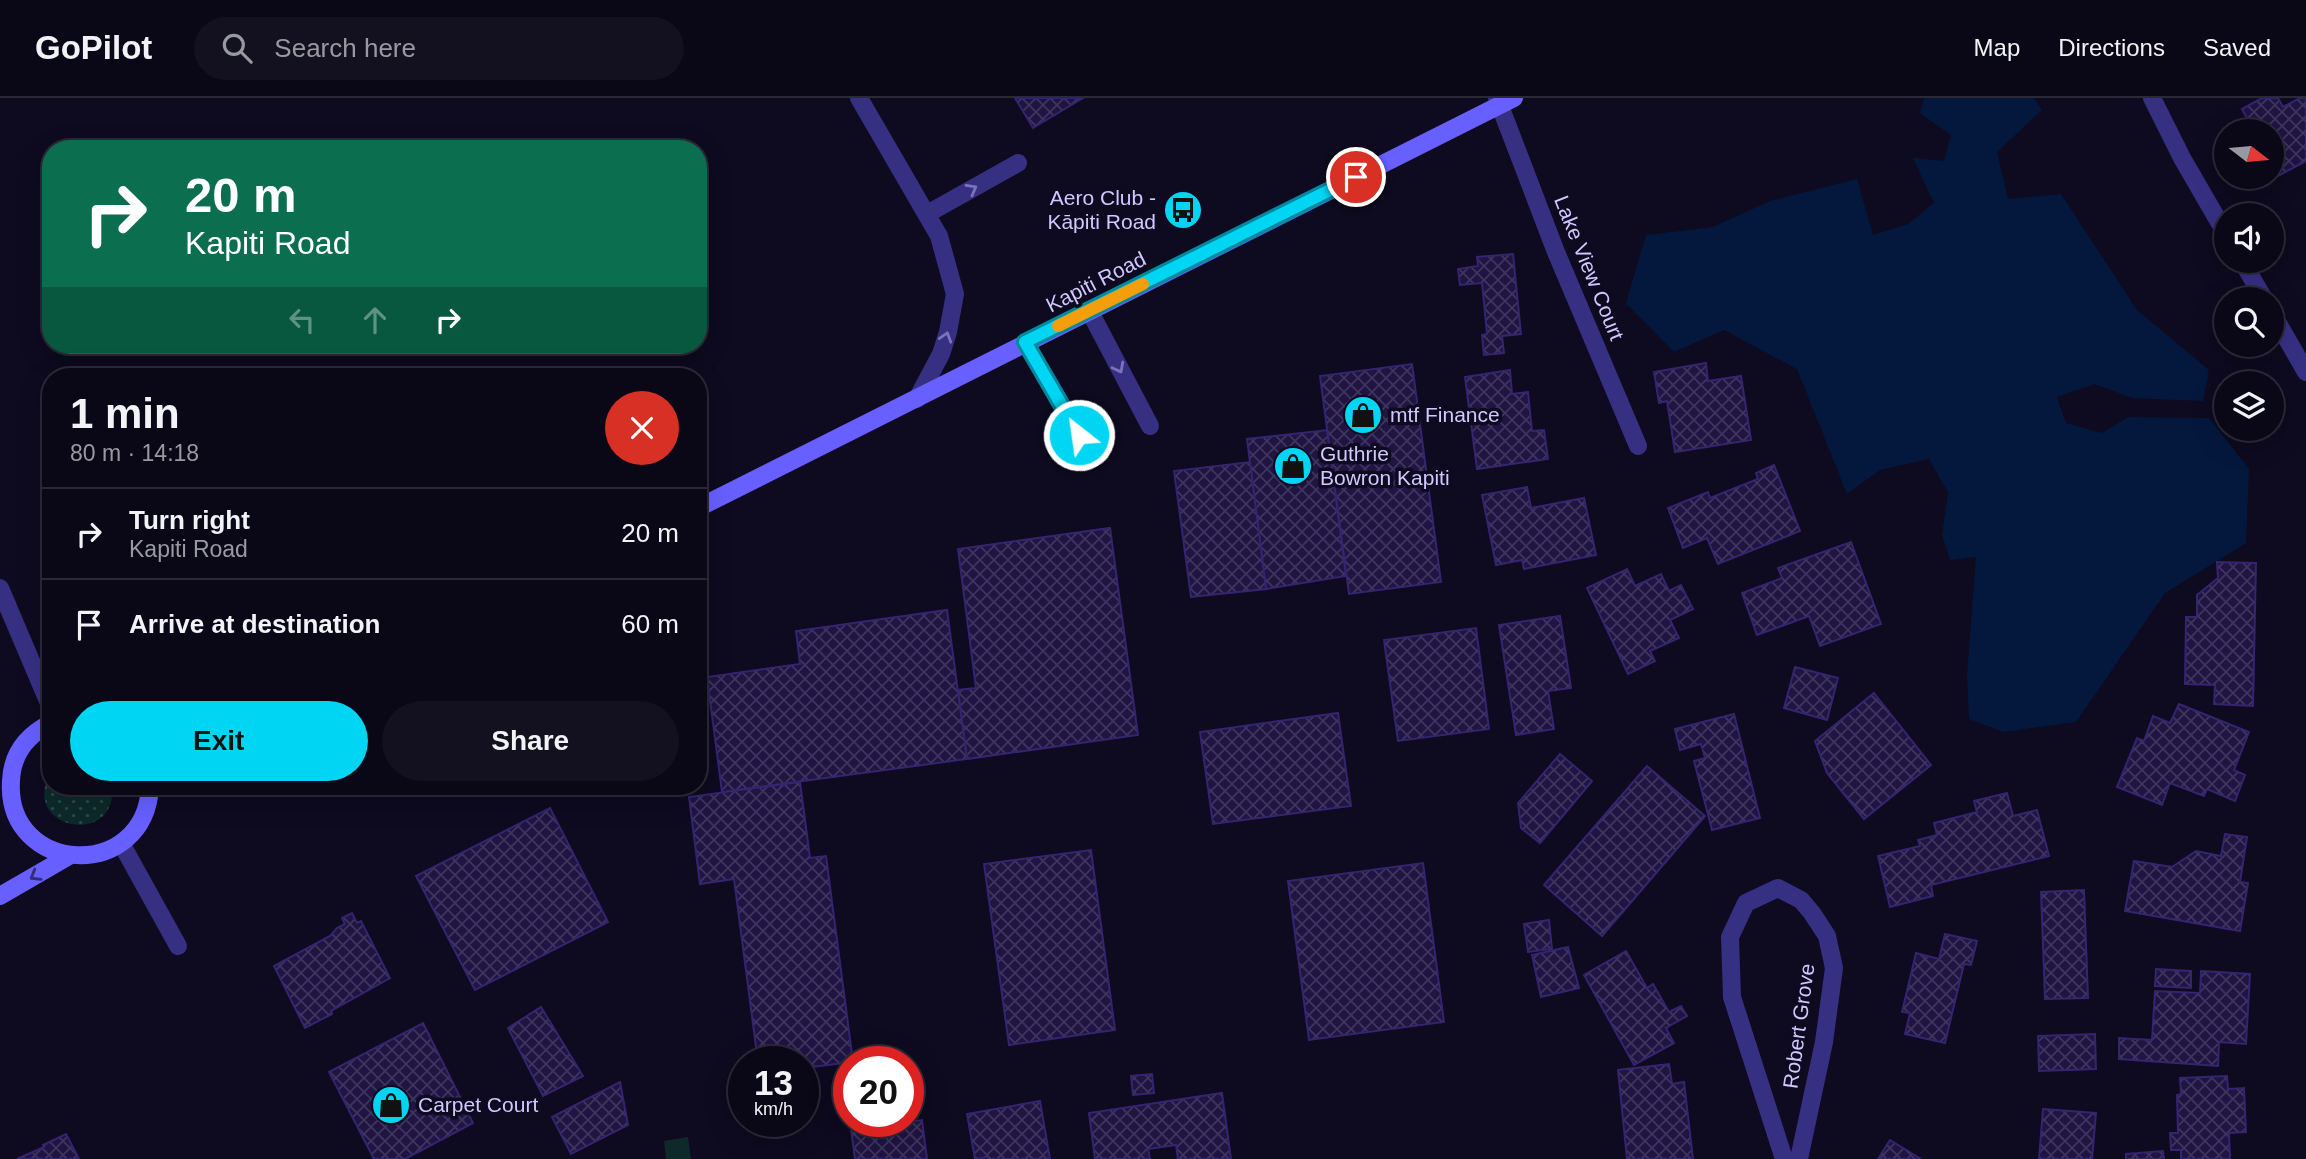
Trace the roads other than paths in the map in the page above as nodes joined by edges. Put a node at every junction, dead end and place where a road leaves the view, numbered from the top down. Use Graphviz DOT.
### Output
graph roads {
  1 [pos="859,98"];
  2 [pos="2152,98"];
  3 [pos="1504,100"];
  4 [pos="1018,163"];
  5 [pos="2214,213"];
  6 [pos="926,214"];
  7 [pos="1089,310"];
  8 [pos="2284,334"];
  9 [pos="1025,342"];
  10 [pos="2306,372"];
  11 [pos="917,399"];
  12 [pos="1150,426"];
  13 [pos="1638,446"];
  14 [pos="1092,458"];
  15 [pos="707,504"];
  16 [pos="0,588"];
  17 [pos="42,687"];
  18 [pos="42,727"];
  19 [pos="11,774"];
  20 [pos="0,791"];
  21 [pos="148,795"];
  22 [pos="121,843"];
  23 [pos="69,856"];
  24 [pos="0,897"];
  25 [pos="178,946"];
  26 [pos="1784,1159"];
  27 [pos="1799,1159"];
  1 -- 6 [label="street"];
  2 -- 5 [label="street"];
  3 -- 7 [label="main road, Kapiti Road"];
  3 -- 13 [label="street, Lake View Court"];
  6 -- 4 [label="street, one-way"];
  11 -- 6 [label="street, one-way"];
  7 -- 9 [label="main road, Kapiti Road"];
  7 -- 12 [label="street, one-way"];
  8 -- 10 [label="street"];
  9 -- 11 [label="main road, Kapiti Road"];
  9 -- 14 [label="street"];
  11 -- 15 [label="main road, Kapiti Road"];
  16 -- 17 [label="street"];
  18 -- 19 [label="main road"];
  19 -- 20 [label="main road"];
  19 -- 23 [label="main road"];
  21 -- 22 [label="main road"];
  22 -- 23 [label="main road"];
  22 -- 25 [label="street"];
  23 -- 24 [label="main road, one-way"];
  26 -- 27 [label="street, Robert Grove"];
}
